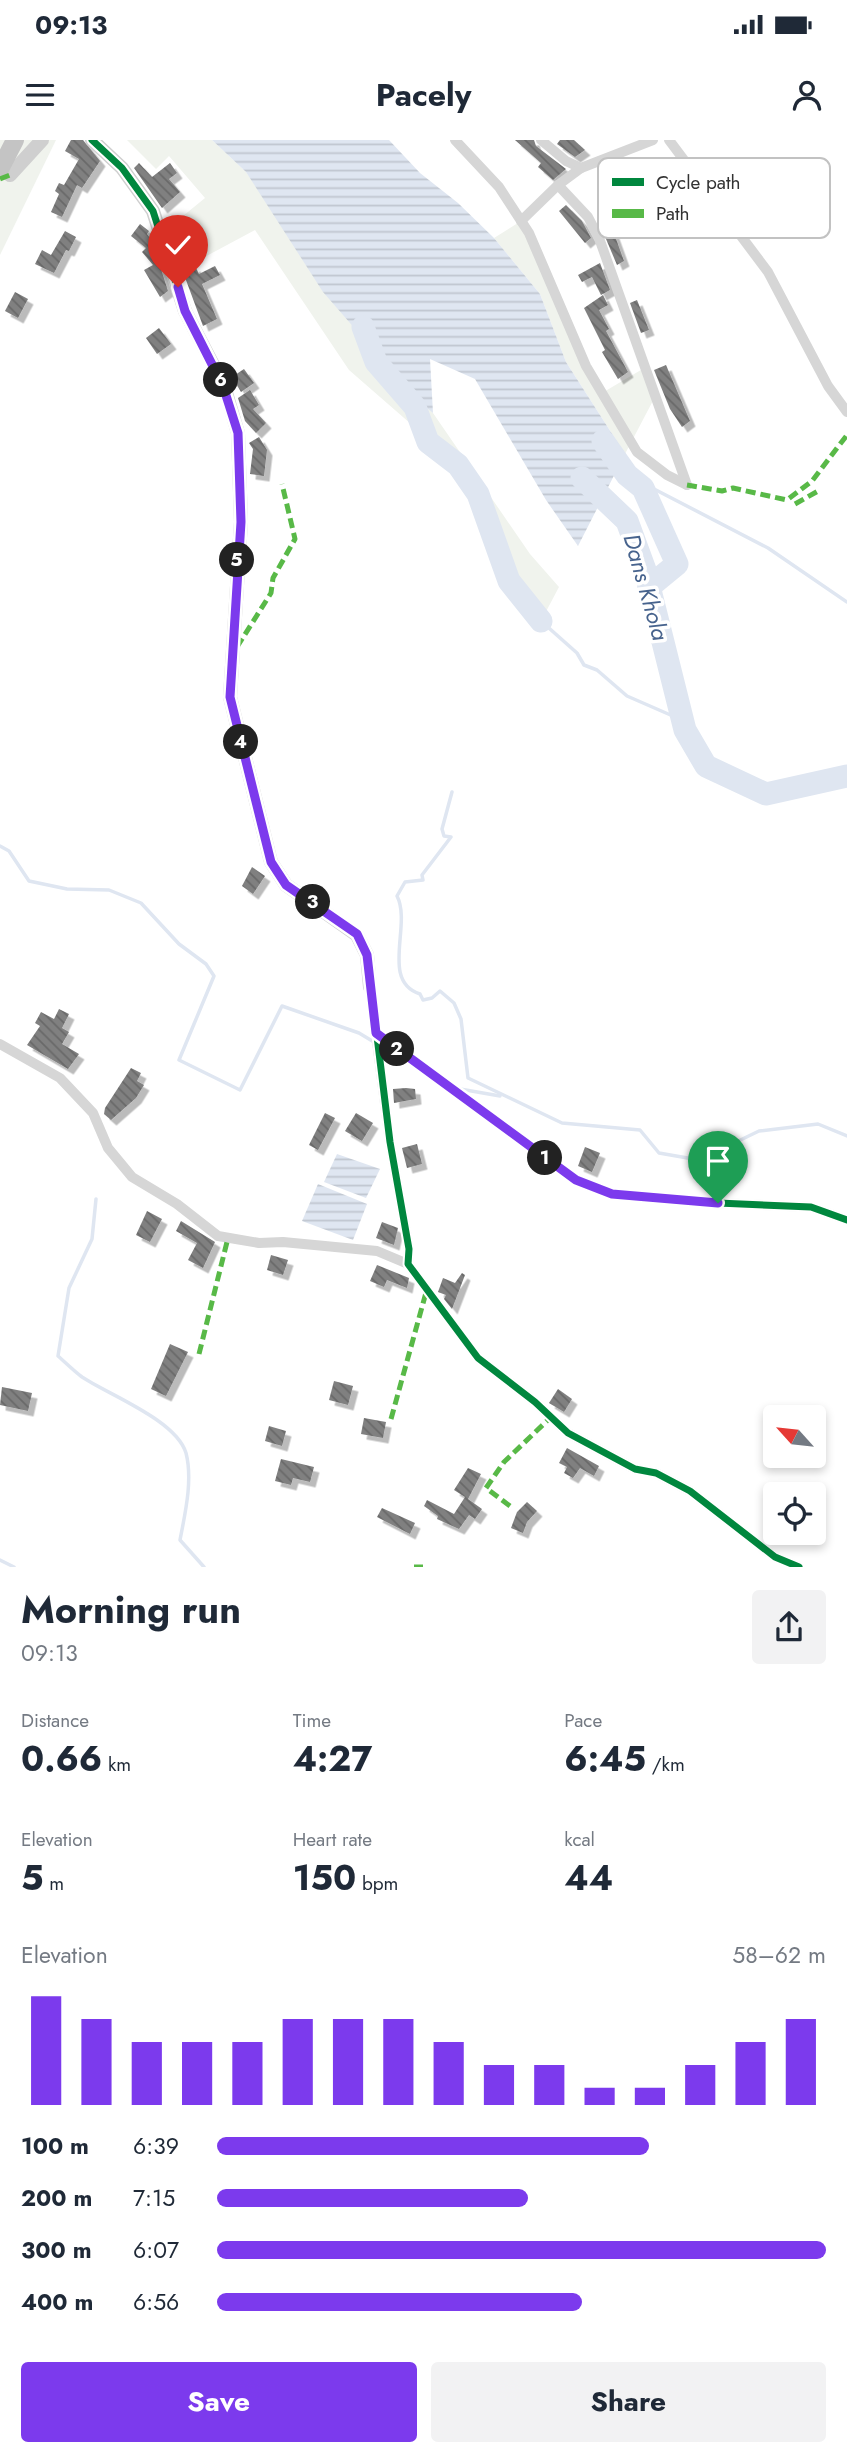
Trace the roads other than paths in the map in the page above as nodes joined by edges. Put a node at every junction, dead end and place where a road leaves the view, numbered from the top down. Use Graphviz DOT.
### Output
graph roads {
  1 [pos="15,140"];
  2 [pos="42,140"];
  3 [pos="92,140"];
  4 [pos="456,140"];
  5 [pos="541,140"];
  6 [pos="653,140"];
  7 [pos="669,140"];
  8 [pos="607,158"];
  9 [pos="682,158"];
  10 [pos="598,161"];
  11 [pos="581,168"];
  12 [pos="5,172"];
  13 [pos="558,185"];
  14 [pos="521,221"];
  15 [pos="742,238"];
  16 [pos="847,412"];
  17 [pos="370,987"];
  18 [pos="376,1033"];
  19 [pos="0,1044"];
  20 [pos="847,1220"];
  21 [pos="408,1264"];
  22 [pos="799,1567"];
  1 -- 12 [label="highway"];
  2 -- 12 [label="street"];
  3 -- 17 [label="street"];
  4 -- 14 [label="street"];
  5 -- 11 [label="street"];
  6 -- 8 [label="street"];
  7 -- 9 [label="street"];
  10 -- 11 [label="street"];
  11 -- 13 [label="street"];
  13 -- 14 [label="street"];
  13 -- 14 [label="street"];
  15 -- 16 [label="street"];
  17 -- 18 [label="street"];
  18 -- 20 [label="street"];
  18 -- 21 [label="street"];
  19 -- 21 [label="street"];
  21 -- 22 [label="street"];
}
